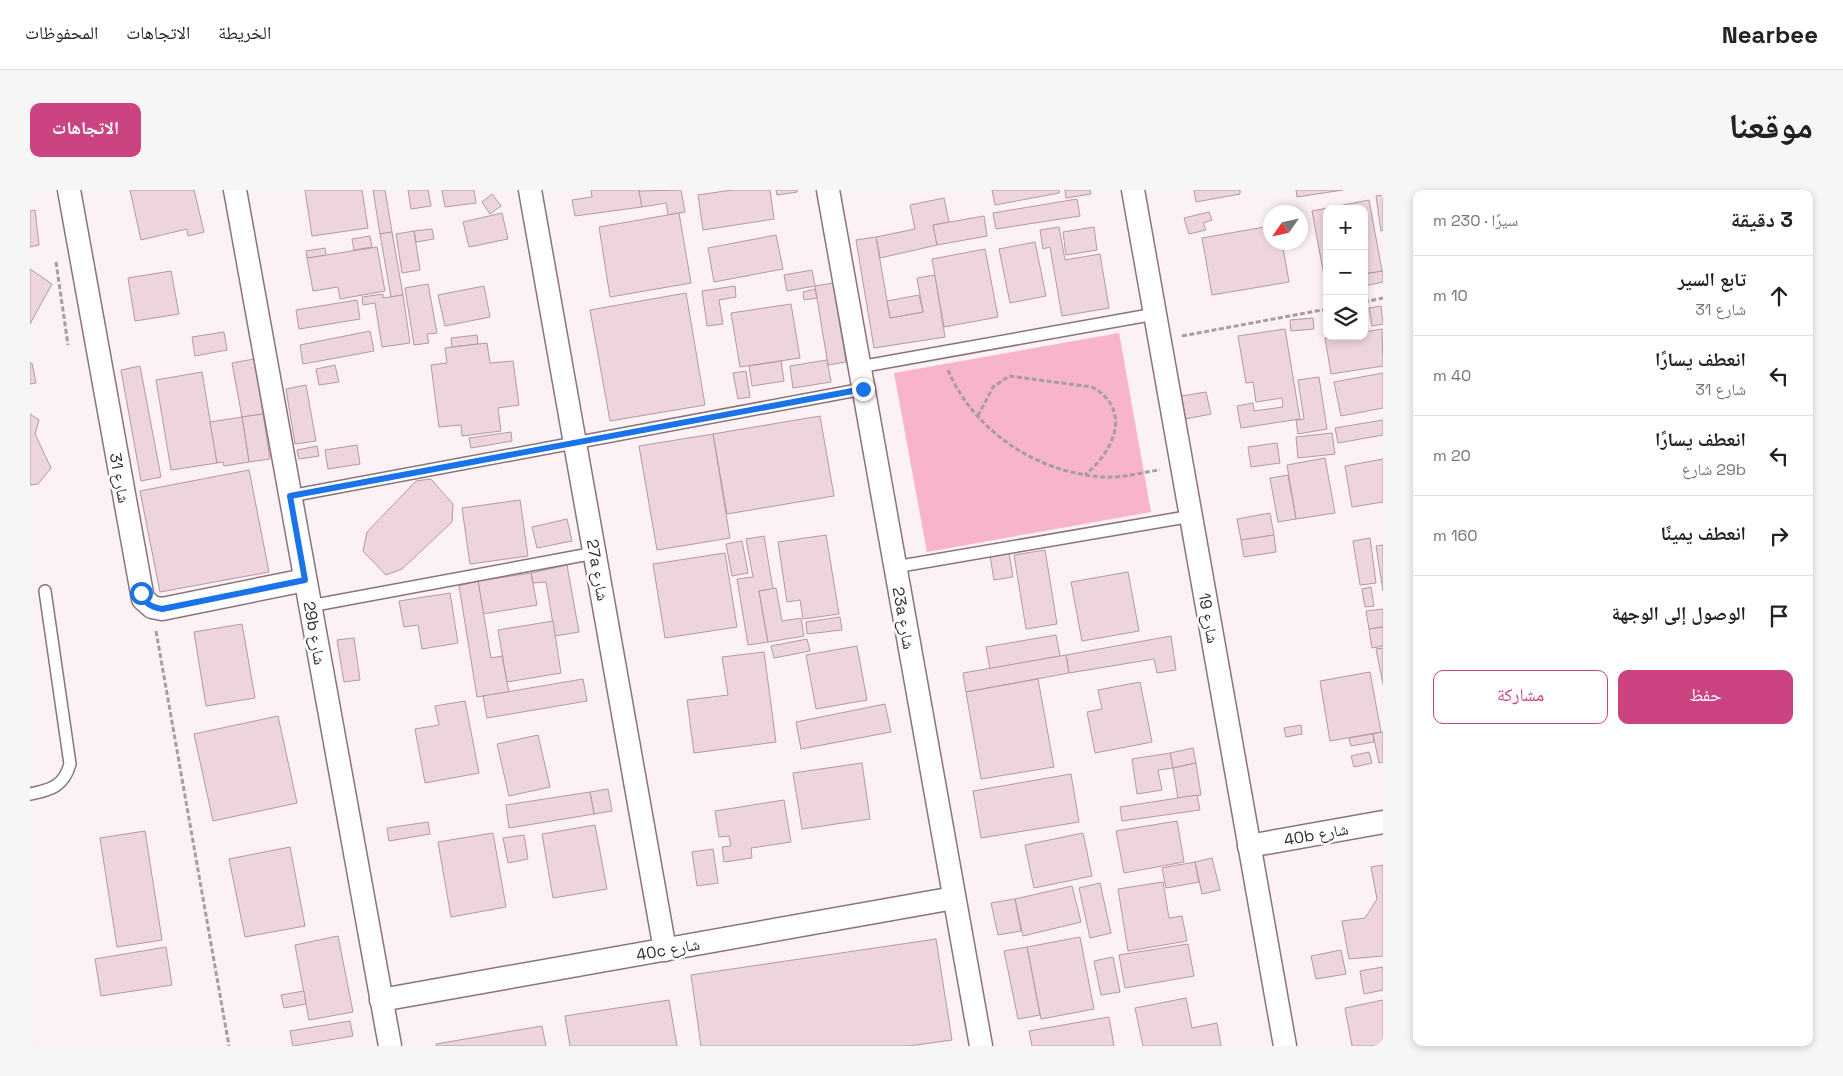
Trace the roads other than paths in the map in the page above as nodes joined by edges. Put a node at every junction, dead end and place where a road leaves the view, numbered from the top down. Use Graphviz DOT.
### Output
graph roads {
  1 [pos="69,190"];
  2 [pos="235,190"];
  3 [pos="530,190"];
  4 [pos="828,190"];
  5 [pos="1133,190"];
  6 [pos="1155,314"];
  7 [pos="861,378"];
  8 [pos="575,443"];
  9 [pos="290,496"];
  10 [pos="1192,516"];
  11 [pos="595,553"];
  12 [pos="895,567"];
  13 [pos="305,580"];
  14 [pos="45,591"];
  15 [pos="310,606"];
  16 [pos="30,794"];
  17 [pos="1383,822"];
  18 [pos="1249,846"];
  19 [pos="954,898"];
  20 [pos="665,950"];
  21 [pos="381,1000"];
  22 [pos="390,1046"];
  23 [pos="981,1046"];
  24 [pos="1285,1046"];
  1 -- 13 [label="street, شارع 31"];
  2 -- 9 [label="street, 29b شارع"];
  3 -- 8 [label="street, 27a شارع"];
  4 -- 7 [label="street, 23a شارع"];
  5 -- 6 [label="street, شارع 19"];
  6 -- 7 [label="lane"];
  6 -- 10 [label="street, شارع 19"];
  7 -- 8 [label="lane"];
  7 -- 12 [label="street, 23a شارع"];
  8 -- 9 [label="lane"];
  8 -- 11 [label="street, 27a شارع"];
  9 -- 13 [label="street, 29b شارع"];
  10 -- 12 [label="lane"];
  10 -- 18 [label="street, شارع 19"];
  11 -- 15 [label="lane"];
  11 -- 20 [label="street, 27a شارع"];
  12 -- 19 [label="street, 23a شارع"];
  13 -- 15 [label="street, 29b شارع"];
  14 -- 16 [label="lane"];
  15 -- 21 [label="street, 29b شارع"];
  17 -- 18 [label="street, 40b شارع"];
  18 -- 24 [label="street, شارع 19"];
  19 -- 20 [label="street, 40c شارع"];
  19 -- 23 [label="street, 23a شارع"];
  20 -- 21 [label="street, 40c شارع"];
  21 -- 22 [label="street, 29b شارع"];
}
